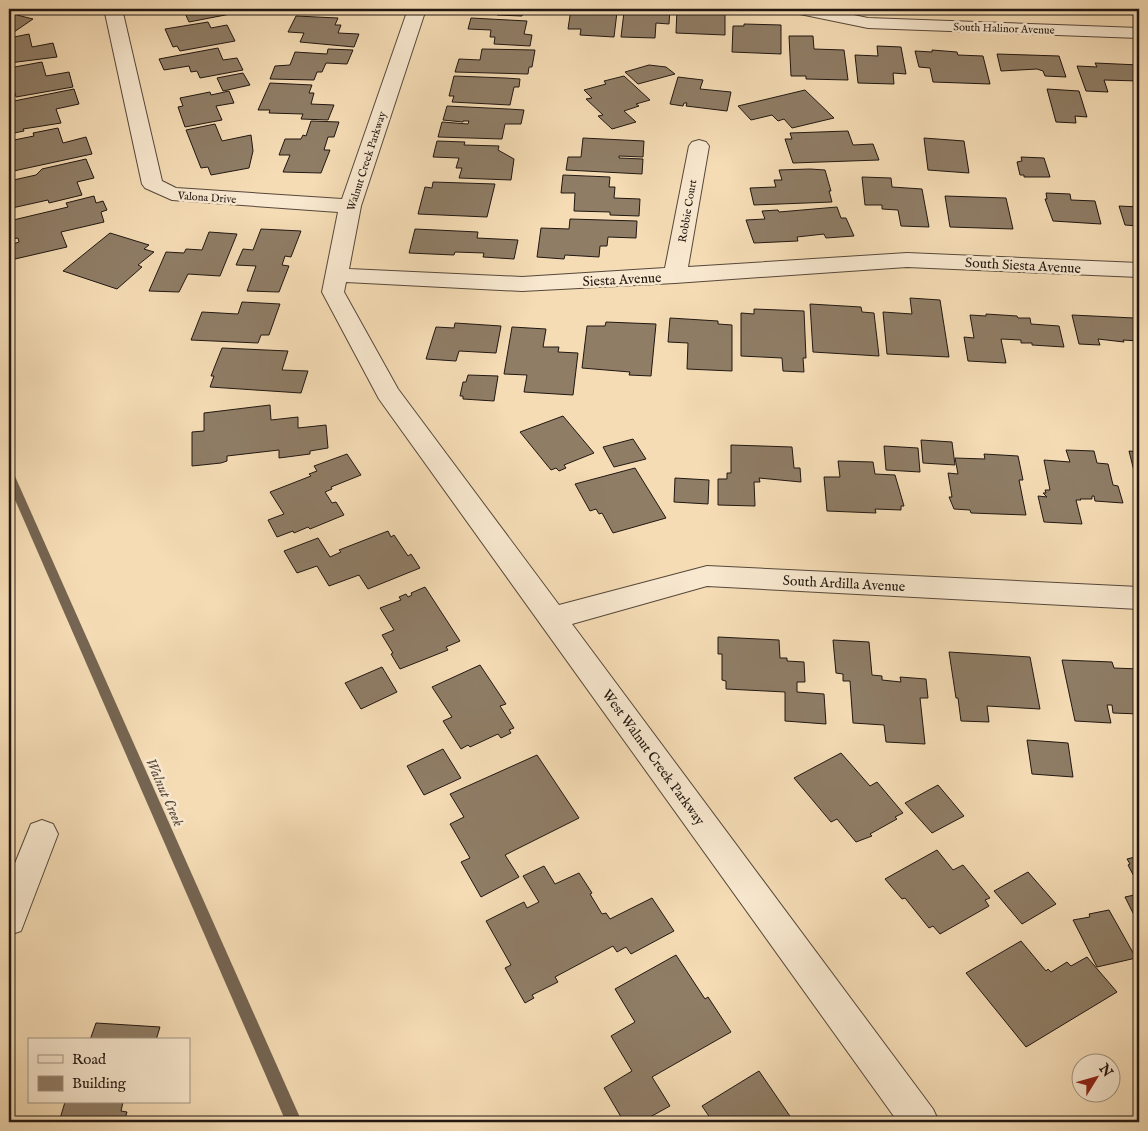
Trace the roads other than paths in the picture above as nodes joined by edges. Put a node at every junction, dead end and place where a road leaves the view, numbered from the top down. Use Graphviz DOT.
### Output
graph roads {
  1 [pos="417,9"];
  2 [pos="802,9"];
  3 [pos="114,13"];
  4 [pos="1139,33"];
  5 [pos="699,146"];
  6 [pos="350,206"];
  7 [pos="907,260"];
  8 [pos="1139,270"];
  9 [pos="336,275"];
  10 [pos="675,276"];
  11 [pos="388,392"];
  12 [pos="1139,598"];
  13 [pos="553,618"];
  14 [pos="42,834"];
  15 [pos="9,920"];
  16 [pos="920,1122"];
  1 -- 6 [label="street, Walnut Creek Parkway"];
  2 -- 4 [label="street, South Halinor Avenue"];
  3 -- 6 [label="street, Valona Drive"];
  5 -- 10 [label="street, Robbie Court"];
  6 -- 9 [label="street, Walnut Creek Parkway"];
  7 -- 8 [label="street, South Siesta Avenue"];
  7 -- 10 [label="street, Siesta Avenue"];
  9 -- 10 [label="street, Siesta Avenue"];
  9 -- 11 [label="street, Walnut Creek Parkway"];
  11 -- 13 [label="street, West Walnut Creek Parkway"];
  12 -- 13 [label="street, South Ardilla Avenue"];
  13 -- 16 [label="street, West Walnut Creek Parkway"];
  14 -- 15 [label="street"];
}
